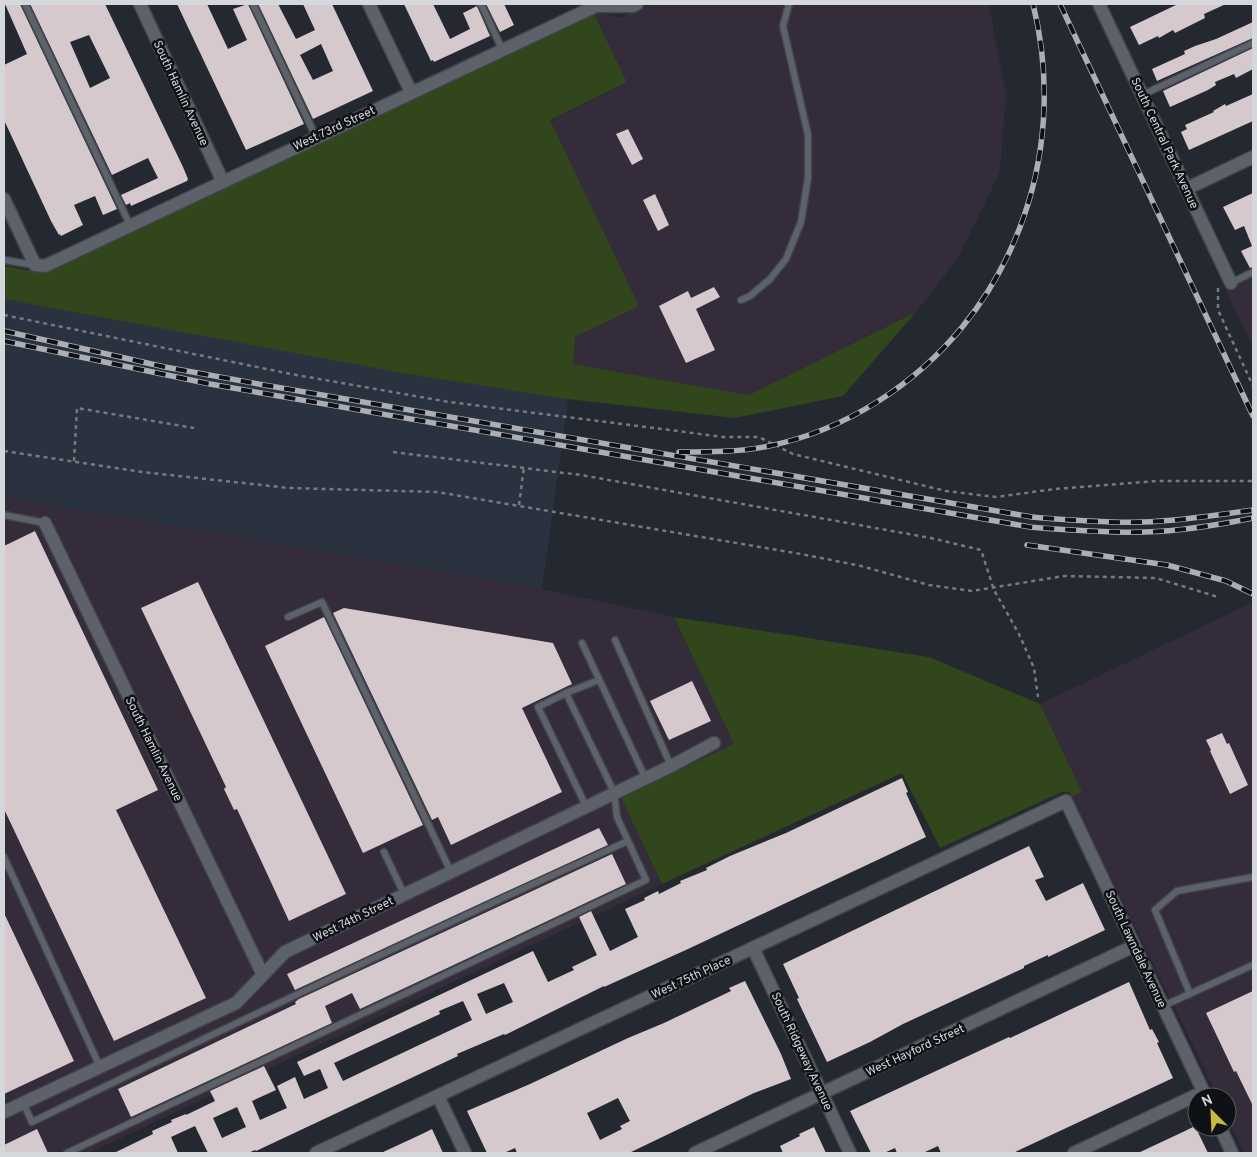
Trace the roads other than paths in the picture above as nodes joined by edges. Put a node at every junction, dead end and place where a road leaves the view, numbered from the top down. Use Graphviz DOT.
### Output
graph roads {
  1 [pos="25,4"];
  2 [pos="140,4"];
  3 [pos="253,4"];
  4 [pos="369,4"];
  5 [pos="481,4"];
  6 [pos="637,4"];
  7 [pos="789,4"];
  8 [pos="1099,4"];
  9 [pos="595,5"];
  10 [pos="1253,43"];
  11 [pos="502,49"];
  12 [pos="410,92"];
  13 [pos="1142,95"];
  14 [pos="316,137"];
  15 [pos="1253,157"];
  16 [pos="223,182"];
  17 [pos="1186,188"];
  18 [pos="4,199"];
  19 [pos="130,226"];
  20 [pos="4,260"];
  21 [pos="35,265"];
  22 [pos="1253,272"];
  23 [pos="1224,283"];
  24 [pos="741,300"];
  25 [pos="4,515"];
  26 [pos="45,523"];
  27 [pos="288,617"];
  28 [pos="615,640"];
  29 [pos="582,643"];
  30 [pos="599,680"];
  31 [pos="566,692"];
  32 [pos="714,743"];
  33 [pos="671,766"];
  34 [pos="646,777"];
  35 [pos="614,792"];
  36 [pos="1066,801"];
  37 [pos="586,806"];
  38 [pos="628,841"];
  39 [pos="384,852"];
  40 [pos="4,857"];
  41 [pos="451,872"];
  42 [pos="1253,877"];
  43 [pos="404,894"];
  44 [pos="1134,946"];
  45 [pos="753,948"];
  46 [pos="1253,965"];
  47 [pos="263,975"];
  48 [pos="1190,994"];
  49 [pos="1163,1006"];
  50 [pos="100,1067"];
  51 [pos="1200,1087"];
  52 [pos="822,1093"];
  53 [pos="438,1096"];
  54 [pos="23,1103"];
  55 [pos="1187,1103"];
  56 [pos="4,1112"];
  57 [pos="1225,1137"];
  58 [pos="67,1153"];
  59 [pos="316,1153"];
  60 [pos="465,1153"];
  61 [pos="695,1153"];
  62 [pos="850,1153"];
  63 [pos="1074,1153"];
  64 [pos="1232,1153"];
  1 -- 19 [label="lane"];
  2 -- 16 [label="street, South Hamlin Avenue"];
  3 -- 14 [label="lane"];
  4 -- 12 [label="street"];
  5 -- 11 [label="lane"];
  6 -- 9 [label="street, West 73rd Street"];
  7 -- 24 [label="lane"];
  8 -- 13 [label="street, South Central Park Avenue"];
  9 -- 11 [label="street, West 73rd Street"];
  10 -- 13 [label="lane"];
  11 -- 12 [label="street, West 73rd Street"];
  12 -- 14 [label="street, West 73rd Street"];
  13 -- 17 [label="street, South Central Park Avenue"];
  14 -- 16 [label="street, West 73rd Street"];
  15 -- 17 [label="street"];
  16 -- 19 [label="street, West 73rd Street"];
  17 -- 23 [label="street, South Central Park Avenue"];
  18 -- 21 [label="street"];
  19 -- 21 [label="street, West 73rd Street"];
  20 -- 21 [label="lane"];
  22 -- 23 [label="lane"];
  25 -- 26 [label="lane"];
  26 -- 47 [label="street, South Hamlin Avenue"];
  27 -- 41 [label="lane"];
  28 -- 33 [label="lane"];
  29 -- 30 [label="lane"];
  30 -- 31 [label="lane"];
  30 -- 34 [label="lane"];
  31 -- 35 [label="lane"];
  31 -- 37 [label="lane"];
  32 -- 33 [label="street, West 74th Street"];
  33 -- 34 [label="street, West 74th Street"];
  34 -- 35 [label="street, West 74th Street"];
  35 -- 37 [label="street, West 74th Street"];
  35 -- 38 [label="lane"];
  36 -- 44 [label="street, South Lawndale Avenue"];
  36 -- 45 [label="street, West 75th Place"];
  37 -- 41 [label="street, West 74th Street"];
  38 -- 54 [label="lane"];
  38 -- 58 [label="lane"];
  39 -- 43 [label="lane"];
  40 -- 50 [label="lane"];
  41 -- 43 [label="street, West 74th Street"];
  42 -- 48 [label="lane"];
  43 -- 47 [label="street, West 74th Street"];
  44 -- 49 [label="street, South Lawndale Avenue"];
  44 -- 52 [label="street, West Hayford Street"];
  45 -- 52 [label="street, South Ridgeway Avenue"];
  45 -- 53 [label="street, West 75th Place"];
  46 -- 48 [label="lane"];
  47 -- 50 [label="street, West 74th Street"];
  48 -- 49 [label="lane"];
  49 -- 51 [label="street, South Lawndale Avenue"];
  50 -- 54 [label="street, West 74th Street"];
  52 -- 61 [label="street, West Hayford Street"];
  52 -- 62 [label="street, South Ridgeway Avenue"];
  53 -- 59 [label="street, West 75th Place"];
  53 -- 60 [label="street"];
  54 -- 56 [label="street, West 74th Street"];
  55 -- 63 [label="street"];
  57 -- 64 [label="street"];
}
